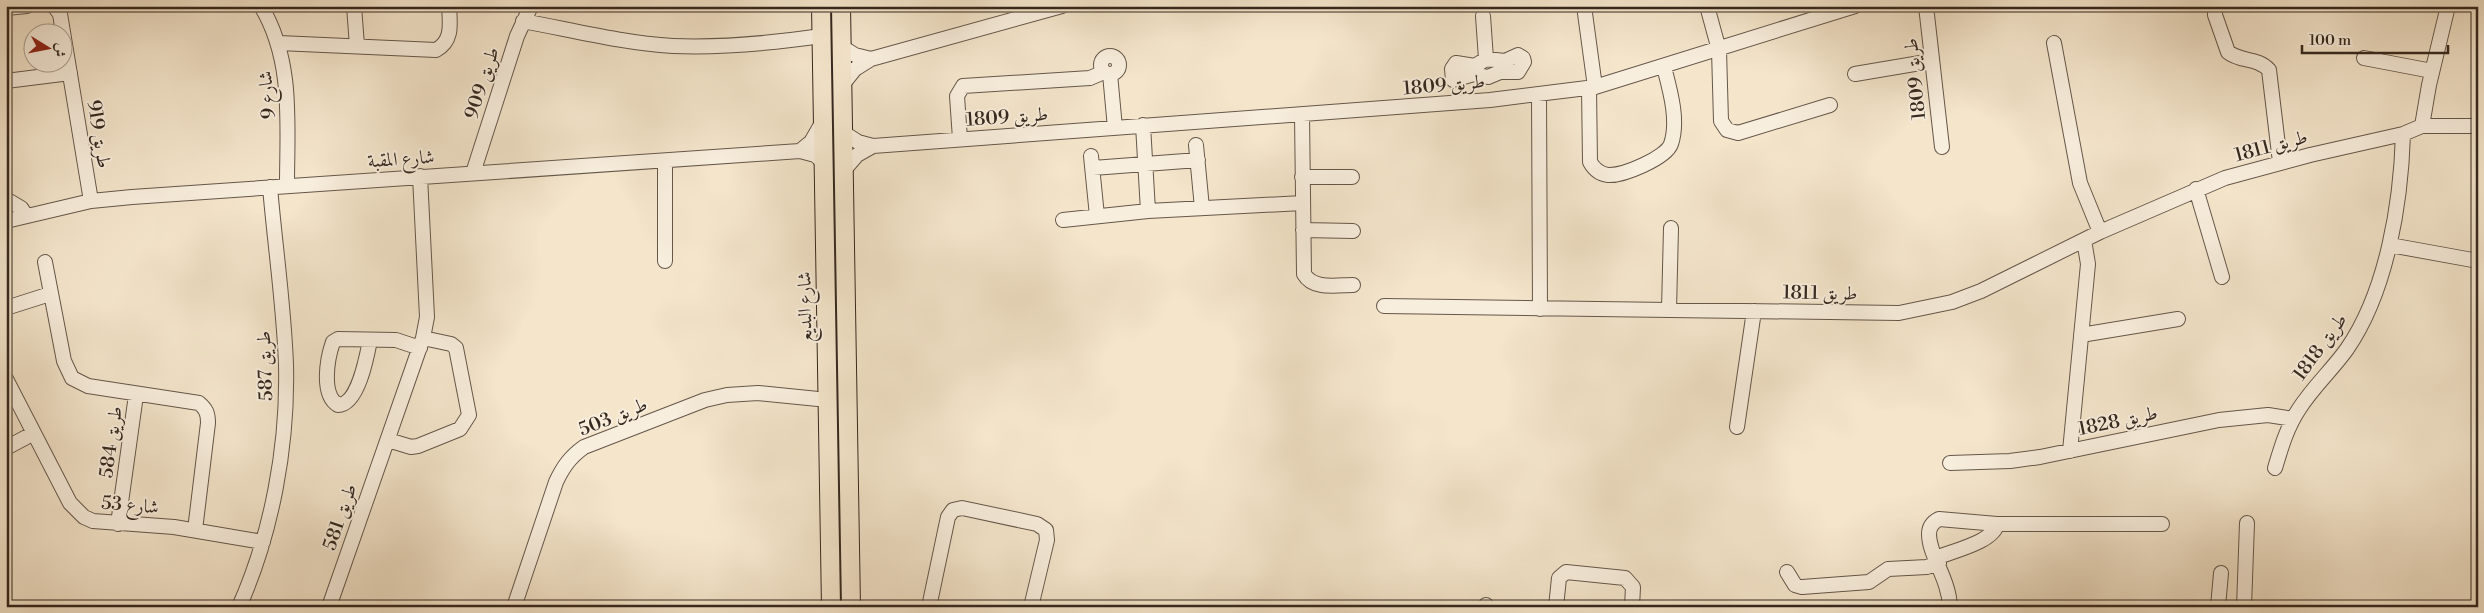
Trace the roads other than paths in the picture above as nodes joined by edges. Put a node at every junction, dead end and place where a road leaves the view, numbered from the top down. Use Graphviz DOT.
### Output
graph roads {
  1 [pos="261,6"];
  2 [pos="354,6"];
  3 [pos="449,6"];
  4 [pos="531,6"];
  5 [pos="821,6"];
  6 [pos="842,6"];
  7 [pos="1062,6"];
  8 [pos="1584,6"];
  9 [pos="1707,6"];
  10 [pos="1855,6"];
  11 [pos="1926,6"];
  12 [pos="2215,6"];
  13 [pos="2448,6"];
  14 [pos="59,7"];
  15 [pos="1482,16"];
  16 [pos="522,21"];
  17 [pos="821,36"];
  18 [pos="279,43"];
  19 [pos="2054,43"];
  20 [pos="357,46"];
  21 [pos="842,47"];
  22 [pos="1719,50"];
  23 [pos="2364,58"];
  24 [pos="871,59"];
  25 [pos="1932,60"];
  26 [pos="1502,66"];
  27 [pos="1664,67"];
  28 [pos="1480,69"];
  29 [pos="2432,71"];
  30 [pos="70,73"];
  31 [pos="1855,74"];
  32 [pos="6,81"];
  33 [pos="843,84"];
  34 [pos="1453,86"];
  35 [pos="1592,88"];
  36 [pos="1539,95"];
  37 [pos="1490,100"];
  38 [pos="1830,105"];
  39 [pos="1302,116"];
  40 [pos="822,123"];
  41 [pos="1143,126"];
  42 [pos="2422,126"];
  43 [pos="2478,126"];
  44 [pos="1115,128"];
  45 [pos="844,133"];
  46 [pos="2403,134"];
  47 [pos="960,139"];
  48 [pos="1196,145"];
  49 [pos="873,146"];
  50 [pos="1942,148"];
  51 [pos="800,151"];
  52 [pos="1198,160"];
  53 [pos="665,161"];
  54 [pos="823,162"];
  55 [pos="2280,162"];
  56 [pos="1146,164"];
  57 [pos="845,169"];
  58 [pos="473,173"];
  59 [pos="420,176"];
  60 [pos="1302,177"];
  61 [pos="1352,177"];
  62 [pos="287,185"];
  63 [pos="270,187"];
  64 [pos="2196,189"];
  65 [pos="6,199"];
  66 [pos="91,201"];
  67 [pos="1303,203"];
  68 [pos="1202,208"];
  69 [pos="1148,211"];
  70 [pos="26,215"];
  71 [pos="1097,216"];
  72 [pos="1063,220"];
  73 [pos="6,221"];
  74 [pos="1671,228"];
  75 [pos="1303,230"];
  76 [pos="1352,231"];
  77 [pos="2100,232"];
  78 [pos="825,236"];
  79 [pos="846,236"];
  80 [pos="2084,240"];
  81 [pos="2390,245"];
  82 [pos="665,261"];
  83 [pos="2478,261"];
  84 [pos="45,262"];
  85 [pos="2222,277"];
  86 [pos="1353,285"];
  87 [pos="50,294"];
  88 [pos="1384,306"];
  89 [pos="6,308"];
  90 [pos="1540,309"];
  91 [pos="1668,310"];
  92 [pos="1754,311"];
  93 [pos="2178,319"];
  94 [pos="2081,335"];
  95 [pos="370,340"];
  96 [pos="422,343"];
  97 [pos="6,378"];
  98 [pos="136,395"];
  99 [pos="828,400"];
  100 [pos="2293,419"];
  101 [pos="1737,427"];
  102 [pos="34,433"];
  103 [pos="388,440"];
  104 [pos="6,448"];
  105 [pos="2070,451"];
  106 [pos="1950,463"];
  107 [pos="2275,468"];
  108 [pos="2248,523"];
  109 [pos="118,524"];
  110 [pos="1997,524"];
  111 [pos="2162,524"];
  112 [pos="195,530"];
  113 [pos="263,542"];
  114 [pos="1937,560"];
  115 [pos="1787,572"];
  116 [pos="2221,573"];
  117 [pos="239,607"];
  118 [pos="329,607"];
  119 [pos="514,607"];
  120 [pos="831,607"];
  121 [pos="851,607"];
  122 [pos="929,607"];
  123 [pos="1031,607"];
  124 [pos="1556,607"];
  125 [pos="1632,607"];
  126 [pos="1950,607"];
  127 [pos="2218,607"];
  128 [pos="2244,607"];
  1 -- 18 [label="street, شارع 9"];
  2 -- 20 [label="street"];
  3 -- 20 [label="street"];
  4 -- 16 [label="street, طريق 909"];
  5 -- 17 [label="main road, شارع البديع"];
  6 -- 21 [label="main road"];
  7 -- 24 [label="street"];
  8 -- 35 [label="street"];
  9 -- 22 [label="street"];
  10 -- 22 [label="street, طريق 1809"];
  11 -- 25 [label="street, طريق 1809"];
  12 -- 55 [label="street"];
  13 -- 29 [label="street"];
  14 -- 30 [label="street, طريق 919"];
  15 -- 28 [label="street"];
  16 -- 17 [label="street"];
  16 -- 58 [label="street, طريق 909"];
  17 -- 40 [label="main road, شارع البديع"];
  18 -- 20 [label="street"];
  18 -- 62 [label="street, شارع 9"];
  19 -- 77 [label="street"];
  21 -- 24 [label="street"];
  21 -- 33 [label="main road"];
  22 -- 27 [label="street, طريق 1809"];
  22 -- 38 [label="street"];
  23 -- 29 [label="street"];
  24 -- 33 [label="street"];
  25 -- 31 [label="street"];
  25 -- 50 [label="street, طريق 1809"];
  26 -- 28 [label="street"];
  27 -- 35 [label="street, طريق 1809"];
  27 -- 35 [label="street"];
  28 -- 34 [label="street"];
  28 -- 37 [label="street"];
  29 -- 42 [label="street"];
  30 -- 32 [label="street"];
  30 -- 66 [label="street, طريق 919"];
  33 -- 45 [label="main road"];
  35 -- 36 [label="street, طريق 1809"];
  36 -- 37 [label="street, طريق 1809"];
  36 -- 90 [label="street"];
  37 -- 39 [label="street, طريق 1809"];
  39 -- 41 [label="street, طريق 1809"];
  39 -- 60 [label="street"];
  40 -- 51 [label="street"];
  40 -- 54 [label="main road, شارع البديع"];
  41 -- 44 [label="street, طريق 1809"];
  41 -- 56 [label="street"];
  42 -- 43 [label="street, طريق 1811"];
  42 -- 46 [label="street, طريق 1811"];
  44 -- 47 [label="street, طريق 1809"];
  44 -- 47 [label="street"];
  45 -- 49 [label="street, طريق 1809"];
  45 -- 57 [label="main road"];
  46 -- 55 [label="street, طريق 1811"];
  46 -- 81 [label="street, طريق 1818"];
  47 -- 49 [label="street, طريق 1809"];
  48 -- 52 [label="street"];
  49 -- 57 [label="street"];
  51 -- 53 [label="street, شارع المقبة"];
  51 -- 54 [label="street, شارع المقبة"];
  52 -- 56 [label="street"];
  52 -- 68 [label="street"];
  53 -- 58 [label="street, شارع المقبة"];
  53 -- 82 [label="street"];
  54 -- 78 [label="main road, شارع البديع"];
  55 -- 64 [label="street, طريق 1811"];
  56 -- 69 [label="street"];
  56 -- 71 [label="street"];
  57 -- 79 [label="main road"];
  58 -- 59 [label="street, شارع المقبة"];
  59 -- 62 [label="street, شارع المقبة"];
  59 -- 96 [label="street, طريق 581"];
  60 -- 61 [label="street"];
  60 -- 67 [label="street"];
  62 -- 63 [label="street, شارع المقبة"];
  63 -- 66 [label="street, شارع المقبة"];
  63 -- 113 [label="street, طريق 587"];
  64 -- 77 [label="street, طريق 1811"];
  64 -- 85 [label="street"];
  65 -- 70 [label="street"];
  66 -- 70 [label="street, شارع المقبة"];
  67 -- 68 [label="street"];
  67 -- 75 [label="street"];
  68 -- 69 [label="street"];
  69 -- 71 [label="street"];
  70 -- 73 [label="street, شارع المقبة"];
  71 -- 72 [label="street"];
  74 -- 91 [label="street"];
  75 -- 76 [label="street"];
  75 -- 86 [label="street"];
  77 -- 80 [label="street, طريق 1811"];
  78 -- 79 [label="main road"];
  78 -- 99 [label="main road, شارع البديع"];
  79 -- 121 [label="main road"];
  80 -- 92 [label="street, طريق 1811"];
  80 -- 94 [label="street"];
  81 -- 83 [label="street"];
  81 -- 100 [label="street, طريق 1818"];
  84 -- 87 [label="street, طريق 584"];
  87 -- 89 [label="street"];
  87 -- 98 [label="street, طريق 584"];
  88 -- 90 [label="street, طريق 1811"];
  90 -- 91 [label="street, طريق 1811"];
  91 -- 92 [label="street, طريق 1811"];
  92 -- 101 [label="street"];
  93 -- 94 [label="street"];
  94 -- 105 [label="street"];
  95 -- 95 [label="street"];
  95 -- 96 [label="street"];
  96 -- 103 [label="street, طريق 581"];
  96 -- 103 [label="street"];
  97 -- 102 [label="street, شارع 53"];
  98 -- 109 [label="street, طريق 584"];
  98 -- 112 [label="street, طريق 584"];
  99 -- 119 [label="street, طريق 503"];
  99 -- 120 [label="main road, شارع البديع"];
  100 -- 105 [label="street, طريق 1828"];
  100 -- 107 [label="street, طريق 1818"];
  102 -- 104 [label="street"];
  102 -- 109 [label="street, شارع 53"];
  103 -- 118 [label="street, طريق 581"];
  105 -- 106 [label="street, طريق 1828"];
  108 -- 128 [label="street"];
  109 -- 112 [label="street, شارع 53"];
  110 -- 111 [label="street"];
  110 -- 114 [label="street"];
  110 -- 114 [label="street"];
  112 -- 113 [label="street, شارع 53"];
  113 -- 117 [label="street"];
  114 -- 115 [label="street"];
  114 -- 126 [label="street"];
  116 -- 127 [label="street"];
  122 -- 123 [label="street"];
  124 -- 125 [label="street"];
}
